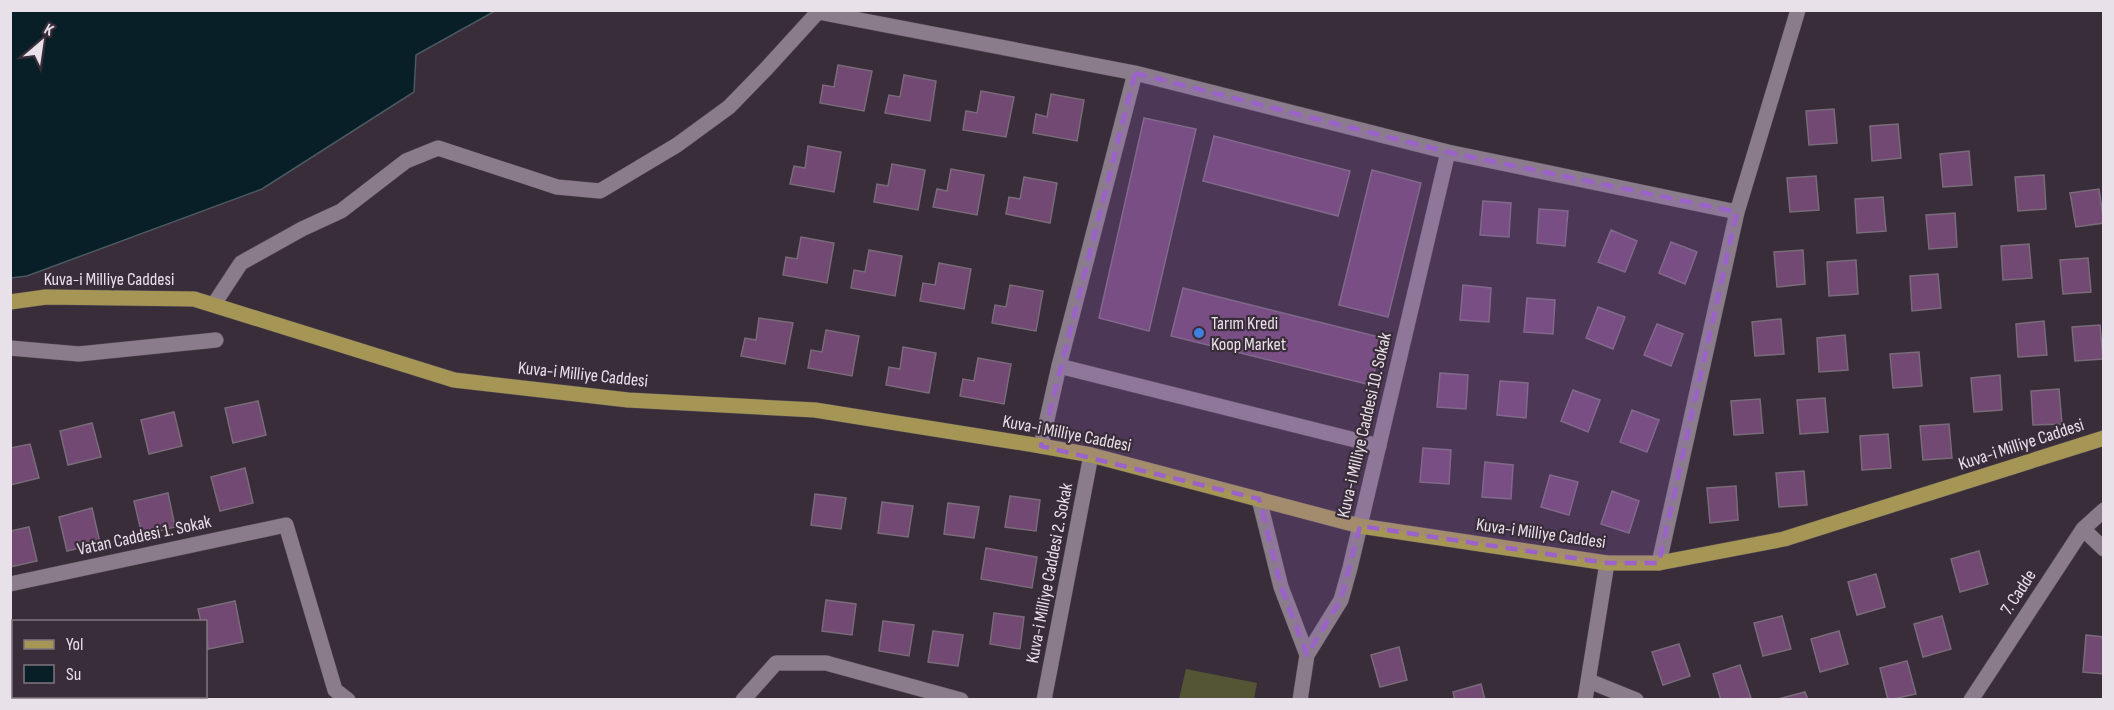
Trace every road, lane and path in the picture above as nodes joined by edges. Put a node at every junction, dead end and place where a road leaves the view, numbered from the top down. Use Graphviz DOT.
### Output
graph roads {
  1 [pos="1798,10"];
  2 [pos="1135,74"];
  3 [pos="1448,152"];
  4 [pos="1737,212"];
  5 [pos="10,302"];
  6 [pos="214,304"];
  7 [pos="216,340"];
  8 [pos="10,348"];
  9 [pos="1059,366"];
  10 [pos="2103,438"];
  11 [pos="1041,446"];
  12 [pos="1379,446"];
  13 [pos="1091,455"];
  14 [pos="1259,499"];
  15 [pos="2103,510"];
  16 [pos="1360,526"];
  17 [pos="2083,529"];
  18 [pos="2103,549"];
  19 [pos="1607,563"];
  20 [pos="1659,563"];
  21 [pos="10,584"];
  22 [pos="1307,655"];
  23 [pos="1589,681"];
  24 [pos="348,699"];
  25 [pos="742,699"];
  26 [pos="961,699"];
  27 [pos="1044,699"];
  28 [pos="1300,699"];
  29 [pos="1585,699"];
  30 [pos="1636,699"];
  31 [pos="1971,699"];
  1 -- 4 [label="street"];
  2 -- 3 [label="street"];
  2 -- 6 [label="street"];
  2 -- 9 [label="street"];
  3 -- 4 [label="street"];
  3 -- 12 [label="street, Kuva-i Milliye Caddesi 10. Sokak"];
  4 -- 20 [label="street"];
  5 -- 6 [label="main road, Kuva-i Milliye Caddesi"];
  6 -- 11 [label="main road, Kuva-i Milliye Caddesi"];
  7 -- 8 [label="street"];
  9 -- 11 [label="street"];
  9 -- 12 [label="street"];
  10 -- 20 [label="main road, Kuva-i Milliye Caddesi"];
  11 -- 13 [label="main road, Kuva-i Milliye Caddesi"];
  12 -- 16 [label="street, Kuva-i Milliye Caddesi 10. Sokak"];
  13 -- 14 [label="main road, Kuva-i Milliye Caddesi"];
  13 -- 27 [label="street, Kuva-i Milliye Caddesi 2. Sokak"];
  14 -- 16 [label="main road, Kuva-i Milliye Caddesi"];
  14 -- 22 [label="street"];
  15 -- 17 [label="street, 7. Cadde"];
  16 -- 19 [label="main road, Kuva-i Milliye Caddesi"];
  16 -- 22 [label="street, Kuva-i Milliye Caddesi 10. Sokak"];
  17 -- 18 [label="street"];
  17 -- 31 [label="street, 7. Cadde"];
  19 -- 20 [label="main road, Kuva-i Milliye Caddesi"];
  19 -- 23 [label="street"];
  21 -- 24 [label="street, Vatan Caddesi 1. Sokak"];
  22 -- 28 [label="street, Kuva-i Milliye Caddesi 10. Sokak"];
  23 -- 29 [label="street"];
  23 -- 30 [label="street"];
  25 -- 26 [label="street"];
}
